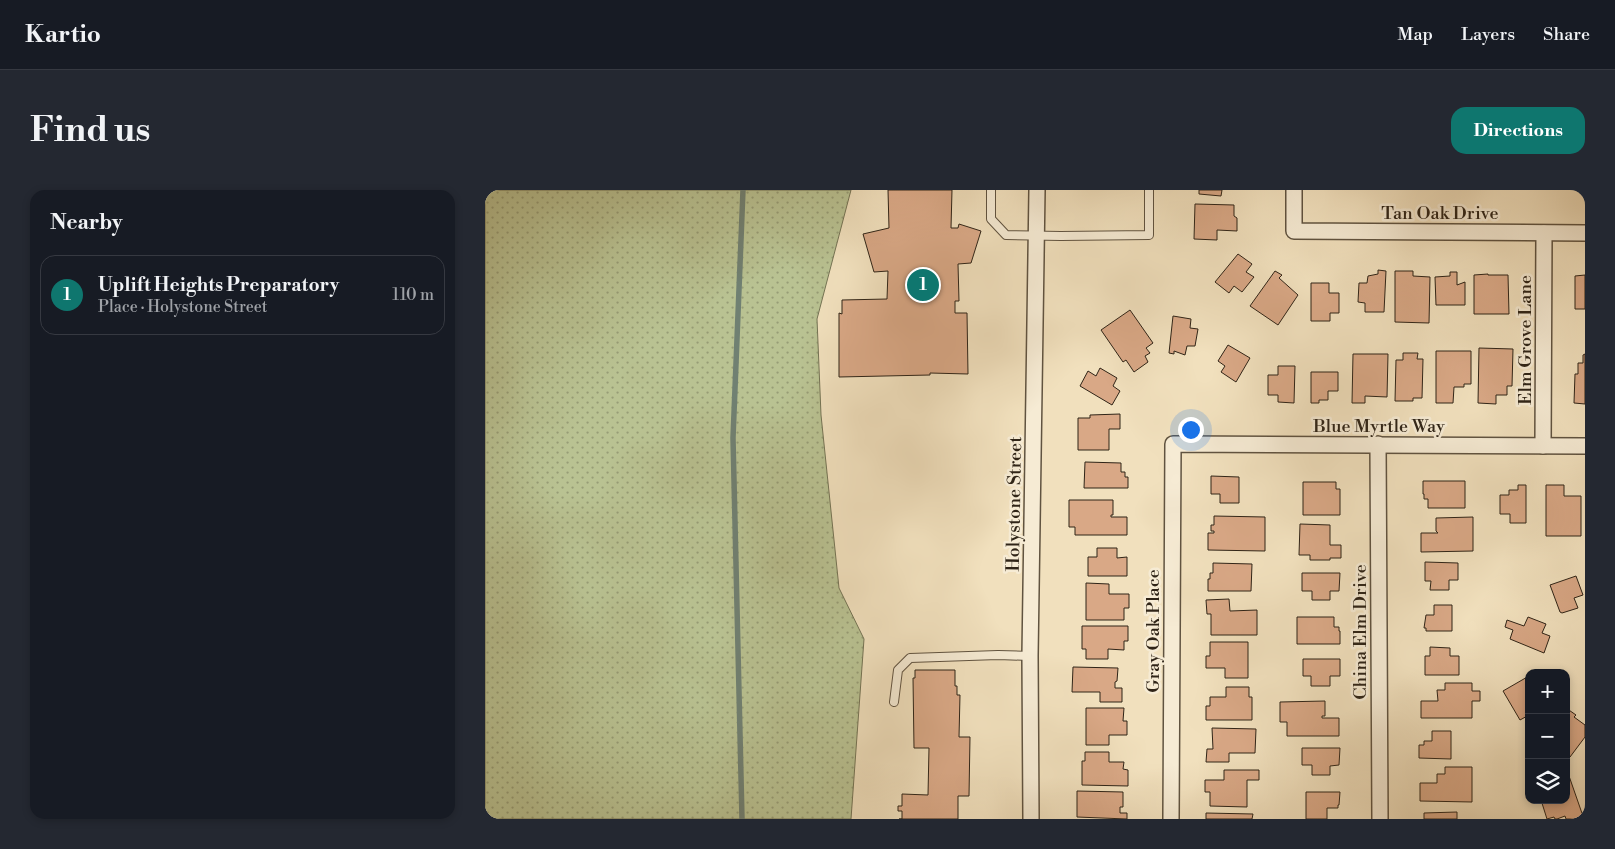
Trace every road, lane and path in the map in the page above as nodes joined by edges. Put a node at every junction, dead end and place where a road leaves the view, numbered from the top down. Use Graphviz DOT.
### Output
graph roads {
  1 [pos="991,190"];
  2 [pos="1037,190"];
  3 [pos="1149,190"];
  4 [pos="1294,190"];
  5 [pos="1544,233"];
  6 [pos="1585,233"];
  7 [pos="1037,234"];
  8 [pos="1173,444"];
  9 [pos="1378,444"];
  10 [pos="1543,446"];
  11 [pos="1585,446"];
  12 [pos="1030,656"];
  13 [pos="894,702"];
  14 [pos="1031,819"];
  15 [pos="1171,819"];
  16 [pos="1380,819"];
  1 -- 7 [label="lane"];
  2 -- 7 [label="street, Holystone Street"];
  3 -- 7 [label="lane"];
  4 -- 5 [label="street, Tan Oak Drive"];
  5 -- 6 [label="street, Tan Oak Drive"];
  5 -- 10 [label="street, Elm Grove Lane"];
  7 -- 12 [label="street, Holystone Street"];
  8 -- 9 [label="street, Blue Myrtle Way"];
  8 -- 15 [label="street, Gray Oak Place"];
  9 -- 10 [label="street, Blue Myrtle Way"];
  9 -- 16 [label="street, China Elm Drive"];
  10 -- 11 [label="street, Blue Myrtle Way"];
  12 -- 13 [label="lane"];
  12 -- 14 [label="street, Holystone Street"];
}
